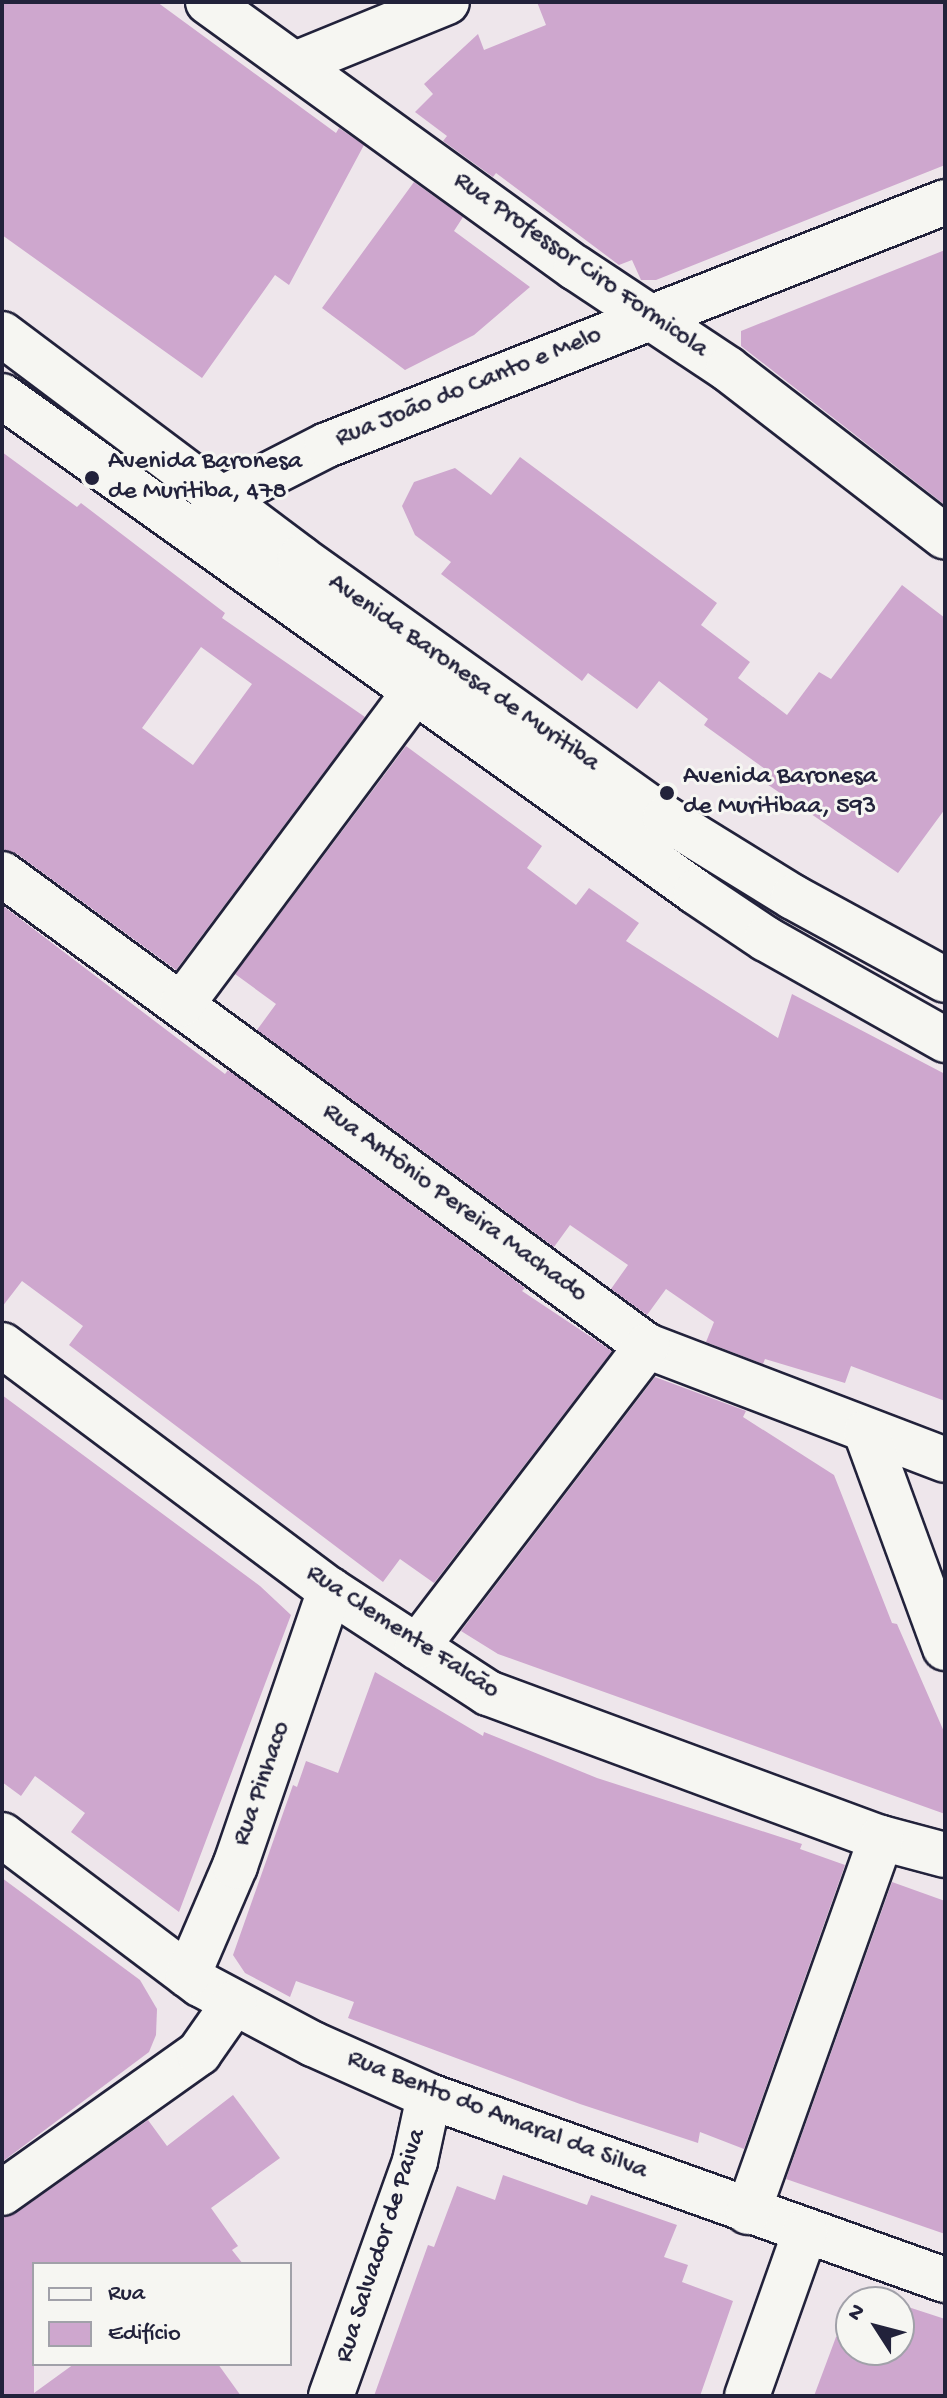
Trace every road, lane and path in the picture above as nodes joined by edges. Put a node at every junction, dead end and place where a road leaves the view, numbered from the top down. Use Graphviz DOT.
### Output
graph roads {
  1 [pos="208,2"];
  2 [pos="447,2"];
  3 [pos="295,64"];
  4 [pos="945,202"];
  5 [pos="652,315"];
  6 [pos="2,334"];
  7 [pos="2,396"];
  8 [pos="221,499"];
  9 [pos="195,537"];
  10 [pos="945,537"];
  11 [pos="414,693"];
  12 [pos="2,874"];
  13 [pos="945,980"];
  14 [pos="182,1004"];
  15 [pos="945,1040"];
  16 [pos="2,1345"];
  17 [pos="647,1346"];
  18 [pos="866,1432"];
  19 [pos="945,1460"];
  20 [pos="330,1590"];
  21 [pos="417,1647"];
  22 [pos="945,1648"];
  23 [pos="2,1835"];
  24 [pos="881,1838"];
  25 [pos="945,1855"];
  26 [pos="188,1975"];
  27 [pos="234,2003"];
  28 [pos="429,2096"];
  29 [pos="2,2193"];
  30 [pos="748,2212"];
  31 [pos="805,2232"];
  32 [pos="945,2280"];
  33 [pos="331,2396"];
  34 [pos="747,2396"];
  1 -- 3 [label="street, Rua Professor Ciro Formicola"];
  2 -- 3 [label="street"];
  3 -- 5 [label="street, Rua Professor Ciro Formicola"];
  4 -- 5 [label="street, Rua João do Canto e Melo"];
  5 -- 8 [label="street, Rua João do Canto e Melo"];
  5 -- 10 [label="street, Rua Professor Ciro Formicola"];
  6 -- 8 [label="street, Avenida Baronesa de Muritiba"];
  7 -- 9 [label="street, Avenida Baronesa de Muritiba"];
  8 -- 9 [label="street, Rua João do Canto e Melo"];
  8 -- 13 [label="street, Avenida Baronesa de Muritiba"];
  9 -- 11 [label="street, Avenida Baronesa de Muritiba"];
  11 -- 14 [label="street"];
  11 -- 15 [label="street, Avenida Baronesa de Muritiba"];
  12 -- 14 [label="street, Rua Antônio Pereira Machado"];
  14 -- 17 [label="street, Rua Antônio Pereira Machado"];
  16 -- 20 [label="street, Rua Clemente Falcão"];
  17 -- 18 [label="street, Rua Antônio Pereira Machado"];
  17 -- 21 [label="street"];
  18 -- 19 [label="street, Rua Antônio Pereira Machado"];
  18 -- 22 [label="street"];
  20 -- 21 [label="street, Rua Clemente Falcão"];
  20 -- 26 [label="street, Rua Pinhaco"];
  21 -- 24 [label="street, Rua Clemente Falcão"];
  23 -- 26 [label="street, Rua Bento do Amaral da Silva"];
  24 -- 25 [label="street, Rua Clemente Falcão"];
  24 -- 30 [label="street"];
  26 -- 27 [label="street, Rua Bento do Amaral da Silva"];
  27 -- 28 [label="street, Rua Bento do Amaral da Silva"];
  27 -- 29 [label="street"];
  28 -- 30 [label="street, Rua Bento do Amaral da Silva"];
  28 -- 33 [label="street, Rua Salvador de Paiva"];
  30 -- 31 [label="street, Rua Bento do Amaral da Silva"];
  31 -- 32 [label="street, Rua Bento do Amaral da Silva"];
  31 -- 34 [label="street"];
}
